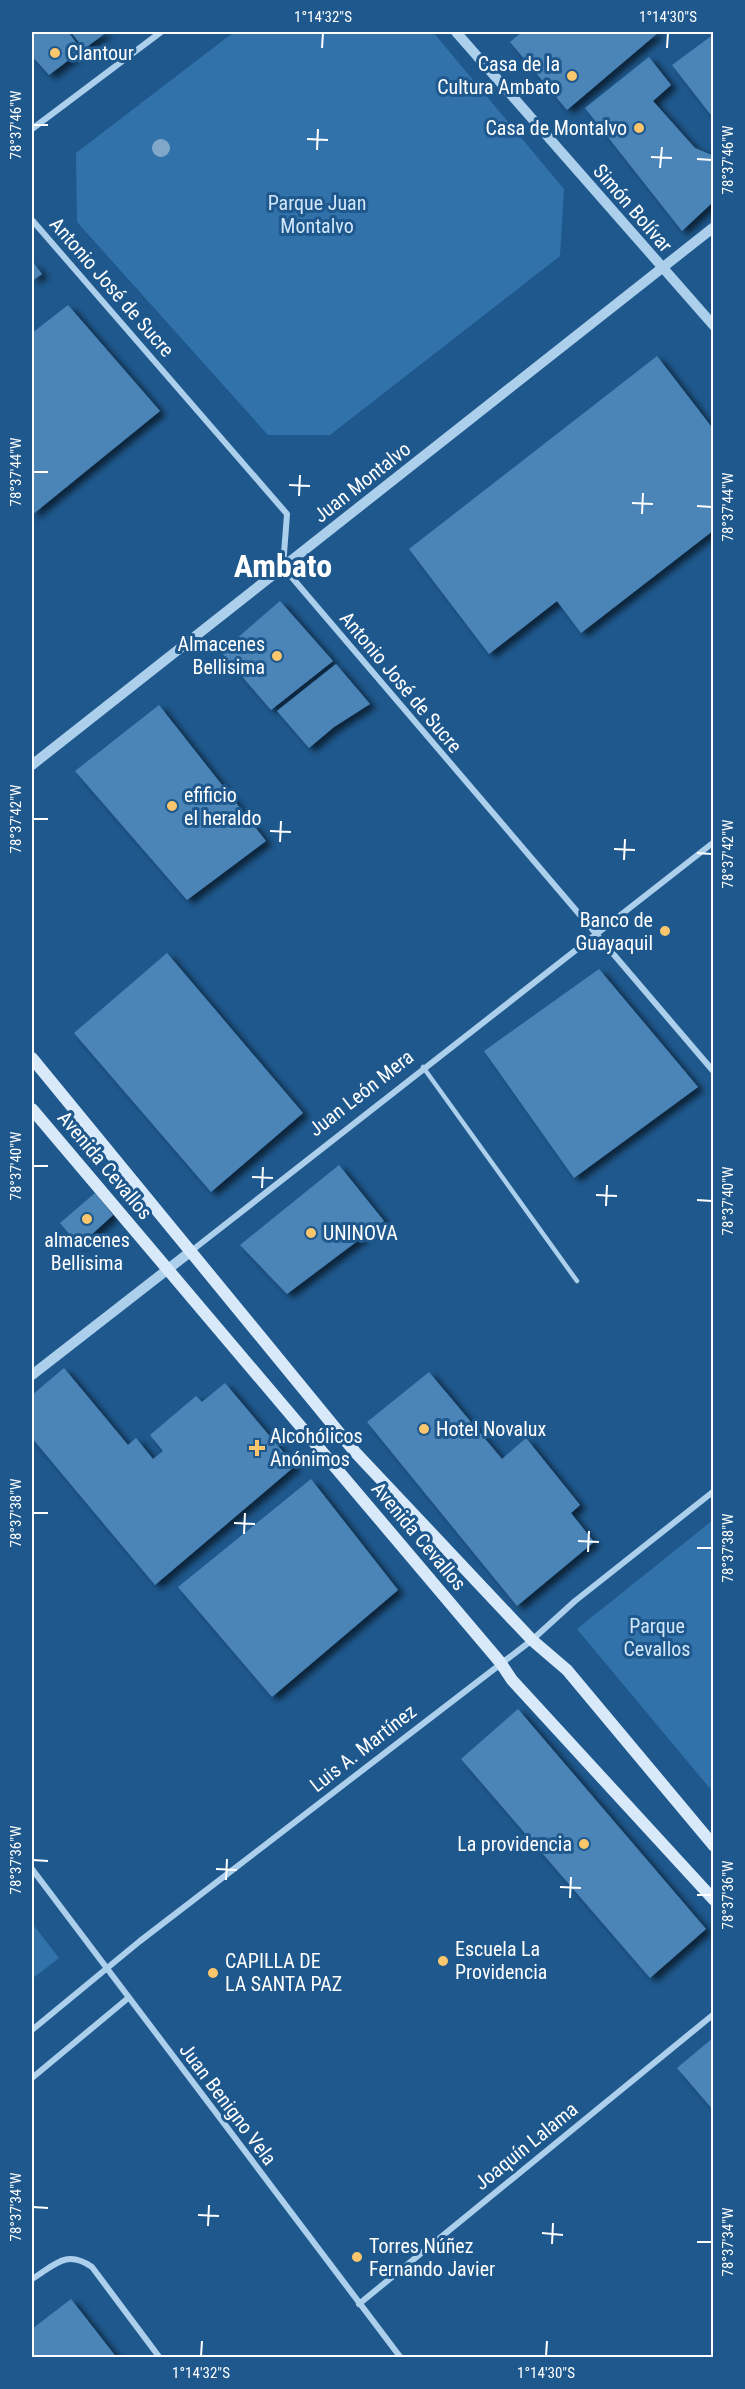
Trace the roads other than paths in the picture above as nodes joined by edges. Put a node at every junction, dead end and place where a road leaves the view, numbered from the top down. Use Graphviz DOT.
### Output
graph roads {
  1 [pos="161,32"];
  2 [pos="456,32"];
  3 [pos="32,129"];
  4 [pos="32,220"];
  5 [pos="714,227"];
  6 [pos="663,268"];
  7 [pos="714,326"];
  8 [pos="283,567"];
  9 [pos="32,765"];
  10 [pos="714,842"];
  11 [pos="594,935"];
  12 [pos="32,1058"];
  13 [pos="423,1067"];
  14 [pos="714,1072"];
  15 [pos="32,1109"];
  16 [pos="190,1252"];
  17 [pos="167,1269"];
  18 [pos="576,1281"];
  19 [pos="32,1375"];
  20 [pos="714,1491"];
  21 [pos="532,1640"];
  22 [pos="500,1662"];
  23 [pos="714,1846"];
  24 [pos="32,1869"];
  25 [pos="714,1899"];
  26 [pos="106,1970"];
  27 [pos="128,1999"];
  28 [pos="714,2014"];
  29 [pos="32,2030"];
  30 [pos="32,2078"];
  31 [pos="32,2279"];
  32 [pos="359,2304"];
  33 [pos="160,2358"];
  34 [pos="401,2358"];
  1 -- 3 [label="street"];
  2 -- 6 [label="street, Simón Bolívar"];
  4 -- 8 [label="street, Antonio José de Sucre"];
  5 -- 6 [label="street, Juan Montalvo"];
  6 -- 7 [label="street, Simón Bolívar"];
  6 -- 8 [label="street, Juan Montalvo"];
  8 -- 9 [label="street, Juan Montalvo"];
  8 -- 11 [label="street, Antonio José de Sucre"];
  10 -- 11 [label="street, Juan León Mera"];
  11 -- 13 [label="street, Juan León Mera"];
  11 -- 14 [label="street, Antonio José de Sucre"];
  12 -- 16 [label="main road, Avenida Cevallos"];
  13 -- 16 [label="street, Juan León Mera"];
  13 -- 18 [label="lane"];
  15 -- 17 [label="main road, Avenida Cevallos"];
  16 -- 17 [label="street, Juan León Mera"];
  16 -- 21 [label="main road, Avenida Cevallos"];
  17 -- 19 [label="street, Juan León Mera"];
  17 -- 22 [label="main road, Avenida Cevallos"];
  20 -- 21 [label="street, Luis A. Martínez"];
  21 -- 22 [label="street, Luis A. Martínez"];
  21 -- 23 [label="main road, Avenida Cevallos"];
  22 -- 25 [label="main road, Avenida Cevallos"];
  22 -- 26 [label="street, Luis A. Martínez"];
  24 -- 26 [label="street, Juan Benigno Vela"];
  26 -- 27 [label="street, Juan Benigno Vela"];
  26 -- 29 [label="street, Luis A. Martínez"];
  27 -- 30 [label="street"];
  27 -- 32 [label="street, Juan Benigno Vela"];
  28 -- 32 [label="street, Joaquín Lalama"];
  31 -- 33 [label="street"];
  32 -- 34 [label="street, Juan Benigno Vela"];
}
